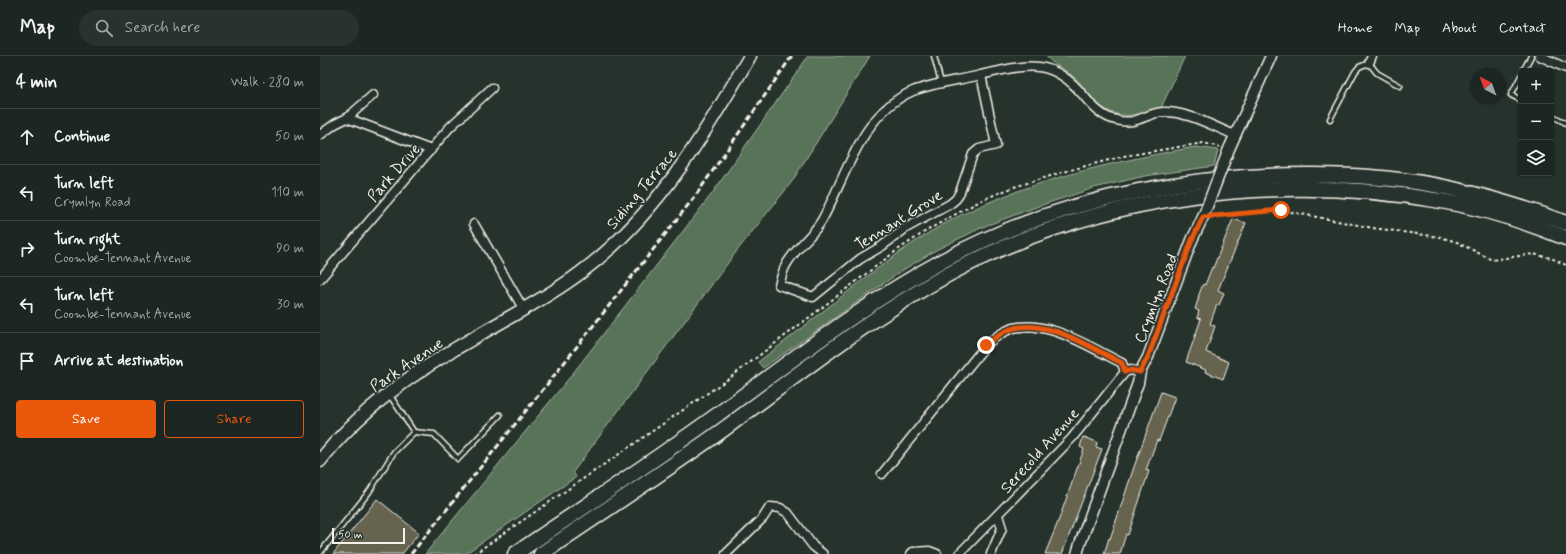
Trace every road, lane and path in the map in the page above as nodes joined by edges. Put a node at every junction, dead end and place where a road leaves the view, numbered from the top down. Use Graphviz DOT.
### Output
graph roads {
  1 [pos="750,56"];
  2 [pos="934,56"];
  3 [pos="1271,56"];
  4 [pos="1531,56"];
  5 [pos="1540,56"];
  6 [pos="1370,59"];
  7 [pos="1525,68"];
  8 [pos="1566,68"];
  9 [pos="981,75"];
  10 [pos="1518,82"];
  11 [pos="941,84"];
  12 [pos="1400,86"];
  13 [pos="492,88"];
  14 [pos="374,95"];
  15 [pos="1518,98"];
  16 [pos="1554,117"];
  17 [pos="347,118"];
  18 [pos="1330,120"];
  19 [pos="1566,123"];
  20 [pos="320,135"];
  21 [pos="1235,135"];
  22 [pos="431,150"];
  23 [pos="1203,217"];
  24 [pos="1566,223"];
  25 [pos="474,224"];
  26 [pos="1566,238"];
  27 [pos="1566,265"];
  28 [pos="320,279"];
  29 [pos="524,310"];
  30 [pos="1125,372"];
  31 [pos="1140,372"];
  32 [pos="389,394"];
  33 [pos="500,415"];
  34 [pos="414,432"];
  35 [pos="320,461"];
  36 [pos="882,474"];
  37 [pos="998,515"];
  38 [pos="320,553"];
  39 [pos="515,554"];
  40 [pos="541,554"];
  41 [pos="726,554"];
  42 [pos="823,554"];
  43 [pos="911,554"];
  44 [pos="937,554"];
  45 [pos="959,554"];
  46 [pos="990,554"];
  47 [pos="1077,554"];
  1 -- 29 [label="main road, Siding Terrace"];
  2 -- 11 [label="lane"];
  3 -- 21 [label="street, Crymlyn Road"];
  4 -- 7 [label="lane"];
  5 -- 8 [label="street"];
  6 -- 12 [label="lane"];
  6 -- 18 [label="lane"];
  9 -- 11 [label="street, Tennant Grove"];
  9 -- 11 [label="street, Tennant Grove"];
  9 -- 21 [label="street"];
  10 -- 15 [label="lane"];
  13 -- 22 [label="street, Park Drive"];
  14 -- 17 [label="street"];
  16 -- 19 [label="lane"];
  17 -- 20 [label="street"];
  17 -- 22 [label="street"];
  21 -- 23 [label="street, Crymlyn Road, bridge"];
  22 -- 28 [label="street, Park Drive"];
  23 -- 27 [label="path"];
  23 -- 31 [label="street, Crymlyn Road"];
  24 -- 39 [label="highway"];
  25 -- 29 [label="street"];
  26 -- 40 [label="highway"];
  29 -- 32 [label="main road, Park Avenue"];
  30 -- 31 [label="street"];
  30 -- 36 [label="street"];
  30 -- 37 [label="street, Serecold Avenue"];
  31 -- 47 [label="street, Crymlyn Road"];
  32 -- 34 [label="lane"];
  32 -- 35 [label="main road, Park Avenue"];
  33 -- 34 [label="lane"];
  34 -- 38 [label="lane"];
  37 -- 45 [label="street, Serecold Avenue"];
  37 -- 46 [label="street"];
  41 -- 42 [label="street"];
  43 -- 44 [label="street"];
}
